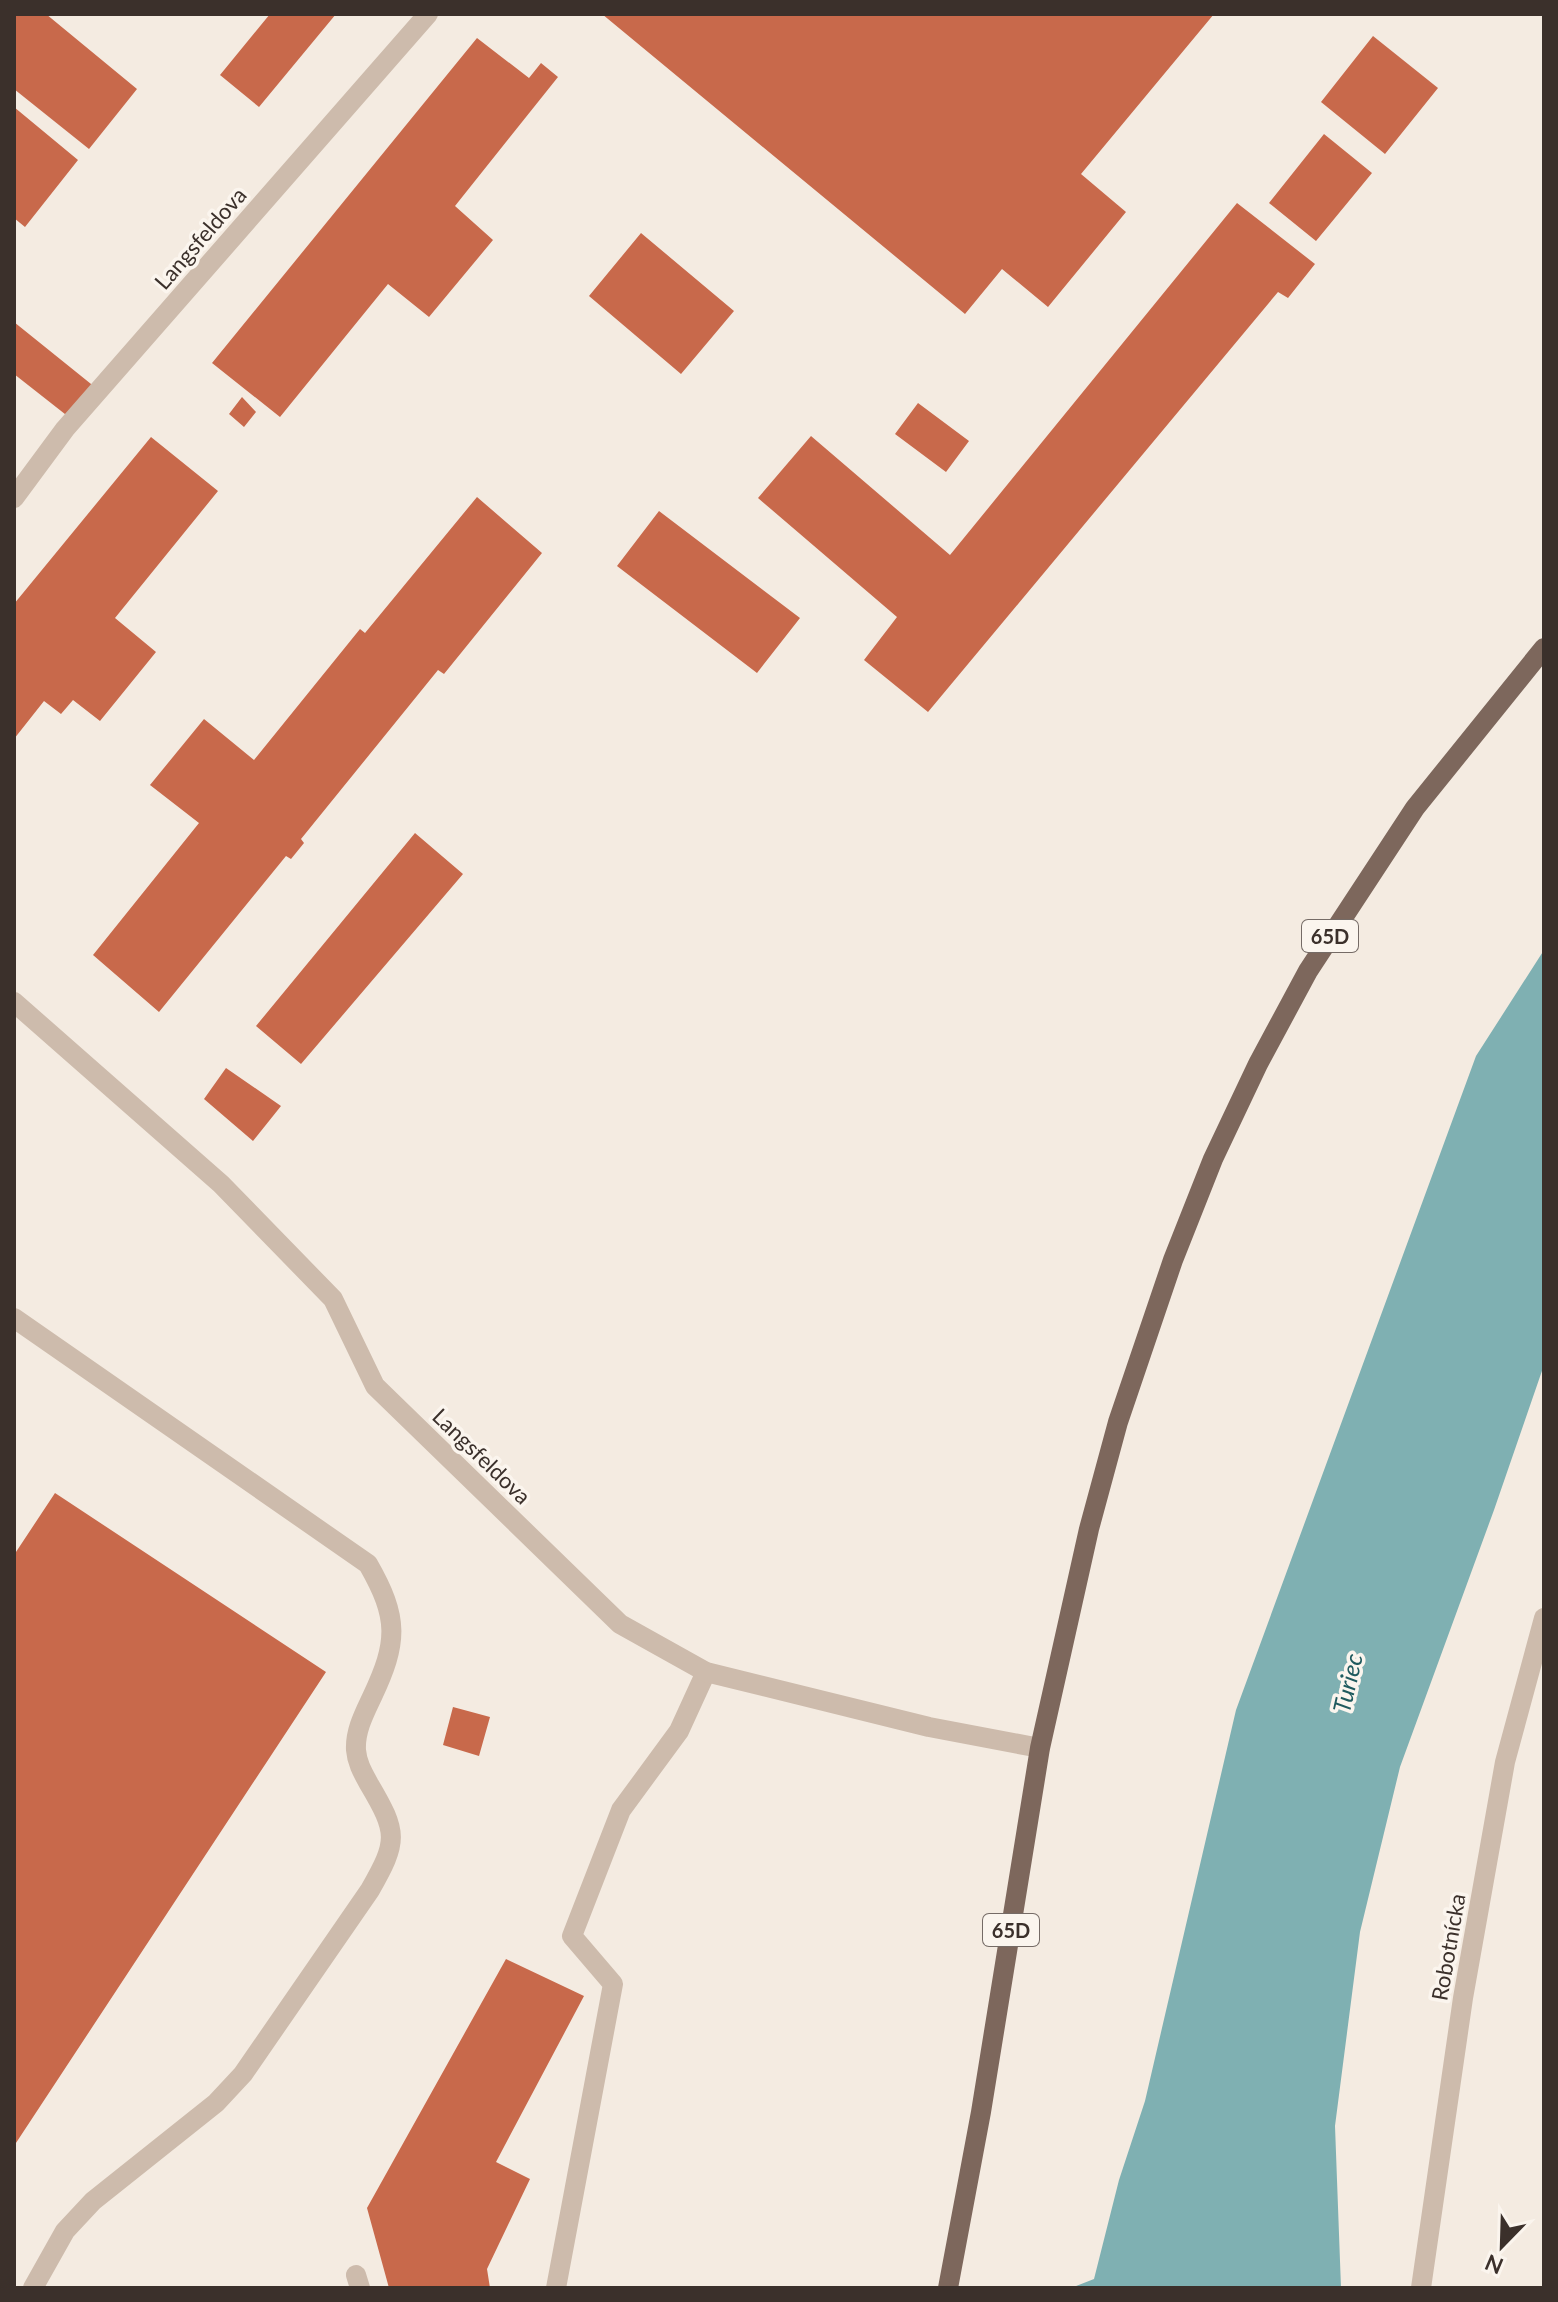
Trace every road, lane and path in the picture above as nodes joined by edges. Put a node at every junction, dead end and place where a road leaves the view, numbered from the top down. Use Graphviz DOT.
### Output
graph roads {
  1 [pos="428,14"];
  2 [pos="14,498"];
  3 [pos="1544,648"];
  4 [pos="14,1002"];
  5 [pos="14,1318"];
  6 [pos="1544,1618"];
  7 [pos="706,1672"];
  8 [pos="1040,1748"];
  9 [pos="33,2288"];
  10 [pos="556,2288"];
  11 [pos="948,2288"];
  12 [pos="1421,2288"];
  1 -- 2 [label="street, Langsfeldova"];
  3 -- 8 [label="main road, 65D"];
  4 -- 7 [label="street, Langsfeldova"];
  5 -- 9 [label="street"];
  6 -- 12 [label="street, Robotnícka"];
  7 -- 8 [label="street, Langsfeldova"];
  7 -- 10 [label="street"];
  8 -- 11 [label="main road, 65D"];
}
